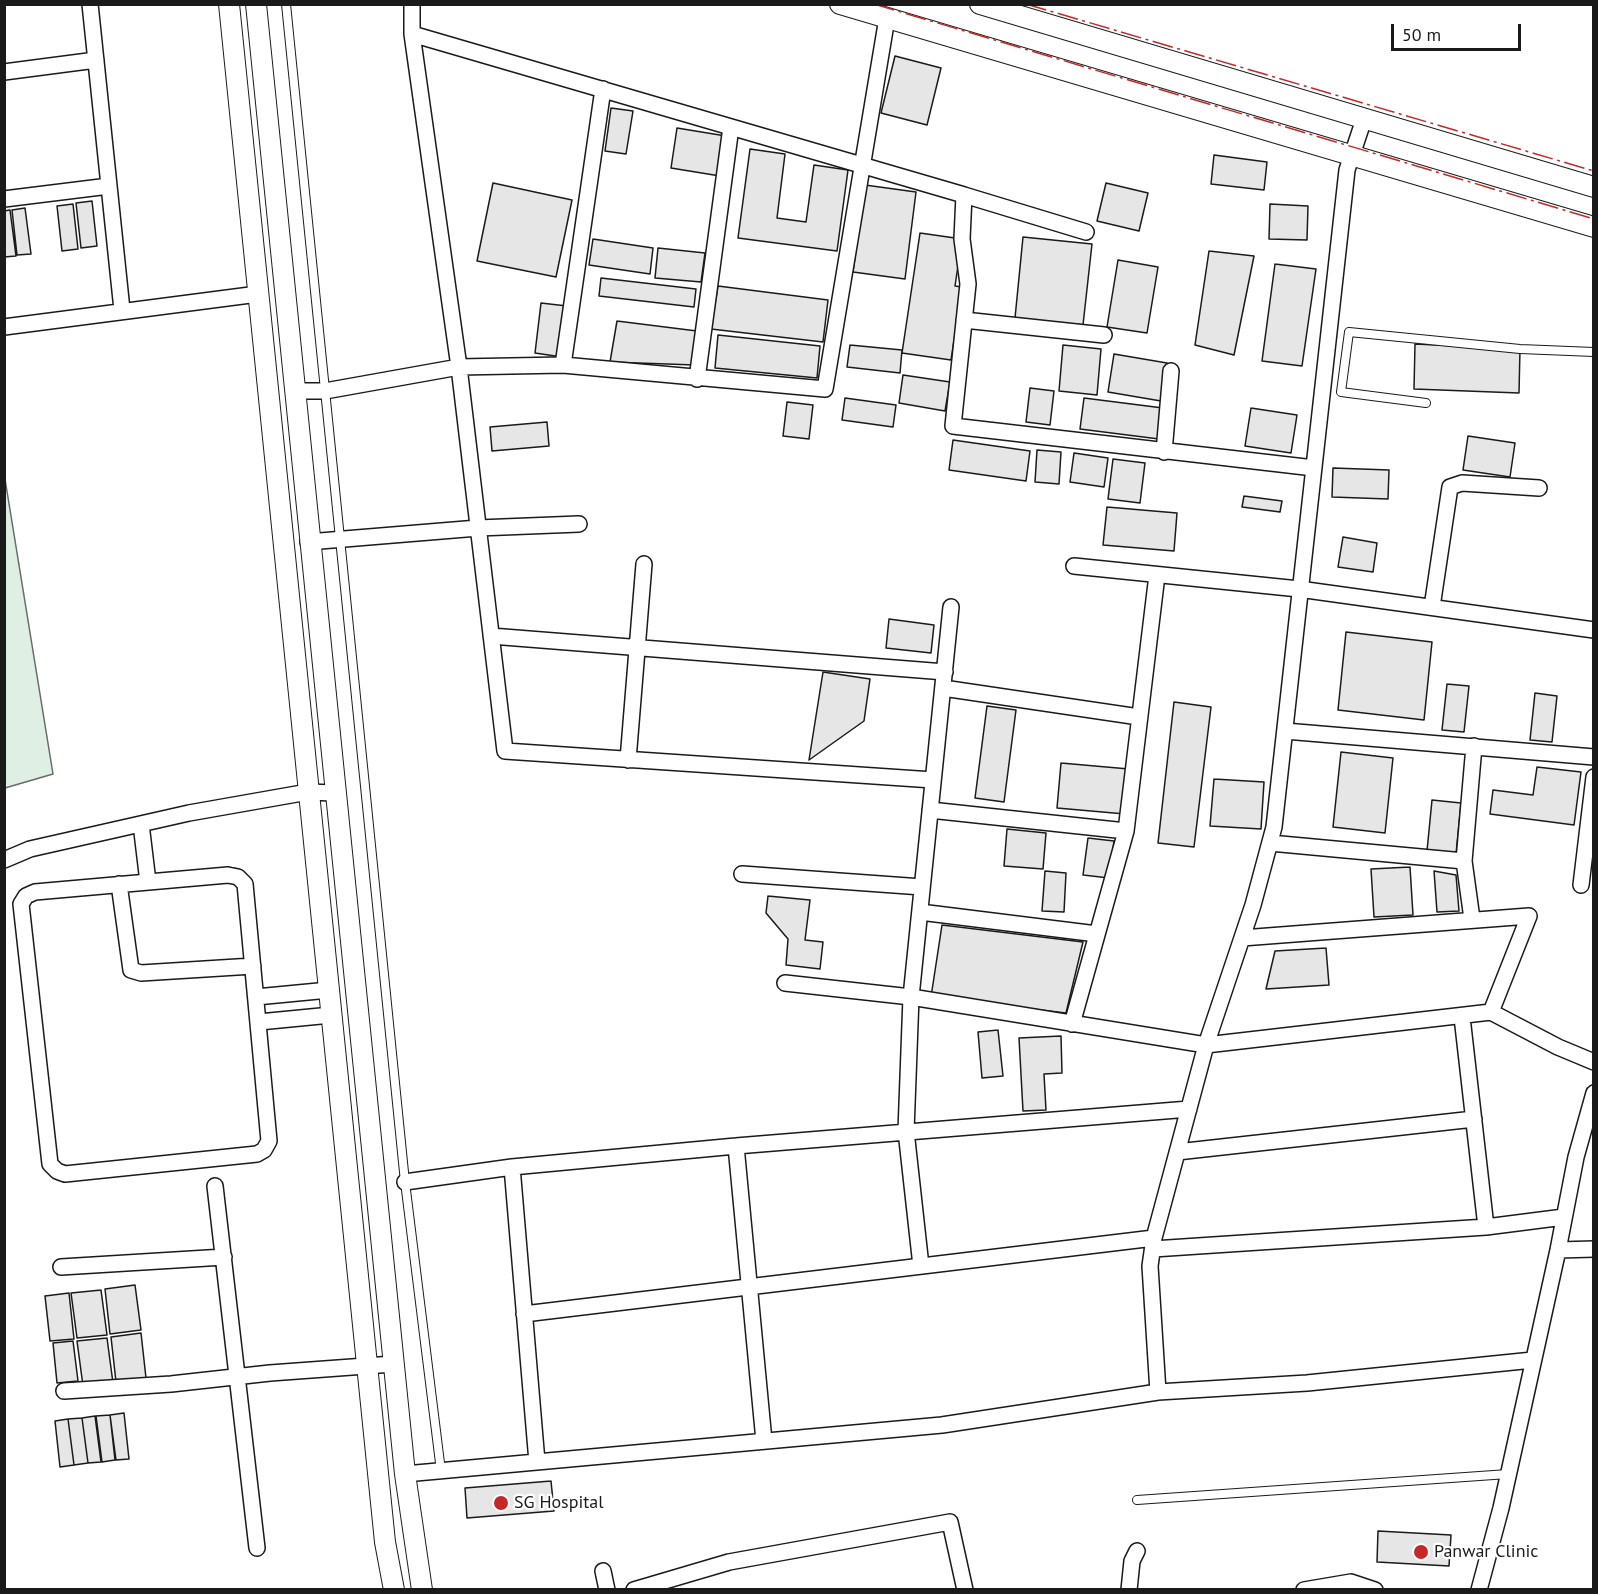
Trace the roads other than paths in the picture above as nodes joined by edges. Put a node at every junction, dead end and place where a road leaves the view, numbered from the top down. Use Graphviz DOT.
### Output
graph roads {
  1 [pos="90,4"];
  2 [pos="229,4"];
  3 [pos="256,4"];
  4 [pos="286,4"];
  5 [pos="412,4"];
  6 [pos="980,4"];
  7 [pos="847,6"];
  8 [pos="1029,12"];
  9 [pos="887,18"];
  10 [pos="412,34"];
  11 [pos="96,60"];
  12 [pos="4,72"];
  13 [pos="603,88"];
  14 [pos="1364,119"];
  15 [pos="731,127"];
  16 [pos="1351,156"];
  17 [pos="862,166"];
  18 [pos="110,186"];
  19 [pos="1593,187"];
  20 [pos="964,195"];
  21 [pos="4,199"];
  22 [pos="1593,227"];
  23 [pos="1086,232"];
  24 [pos="258,294"];
  25 [pos="122,310"];
  26 [pos="964,320"];
  27 [pos="4,327"];
  28 [pos="1104,335"];
  29 [pos="1593,352"];
  30 [pos="563,365"];
  31 [pos="459,367"];
  32 [pos="1171,370"];
  33 [pos="697,379"];
  34 [pos="1322,390"];
  35 [pos="294,391"];
  36 [pos="325,392"];
  37 [pos="1341,392"];
  38 [pos="1426,403"];
  39 [pos="1164,452"];
  40 [pos="1314,468"];
  41 [pos="1539,488"];
  42 [pos="579,524"];
  43 [pos="478,528"];
  44 [pos="339,539"];
  45 [pos="309,542"];
  46 [pos="644,564"];
  47 [pos="1074,566"];
  48 [pos="1157,575"];
  49 [pos="1299,589"];
  50 [pos="951,607"];
  51 [pos="1432,607"];
  52 [pos="1593,630"];
  53 [pos="491,636"];
  54 [pos="636,647"];
  55 [pos="945,672"];
  56 [pos="943,688"];
  57 [pos="1139,717"];
  58 [pos="1285,731"];
  59 [pos="1474,746"];
  60 [pos="1593,757"];
  61 [pos="628,760"];
  62 [pos="1593,777"];
  63 [pos="933,780"];
  64 [pos="308,792"];
  65 [pos="334,793"];
  66 [pos="930,810"];
  67 [pos="141,824"];
  68 [pos="1126,831"];
  69 [pos="1270,843"];
  70 [pos="4,860"];
  71 [pos="1464,861"];
  72 [pos="742,874"];
  73 [pos="148,882"];
  74 [pos="119,884"];
  75 [pos="1581,885"];
  76 [pos="922,887"];
  77 [pos="920,912"];
  78 [pos="1472,919"];
  79 [pos="1097,934"];
  80 [pos="1242,938"];
  81 [pos="253,966"];
  82 [pos="785,983"];
  83 [pos="329,990"];
  84 [pos="256,997"];
  85 [pos="911,997"];
  86 [pos="1491,1012"];
  87 [pos="332,1015"];
  88 [pos="1462,1017"];
  89 [pos="259,1022"];
  90 [pos="1072,1024"];
  91 [pos="1206,1045"];
  92 [pos="1593,1062"];
  93 [pos="1593,1093"];
  94 [pos="1189,1109"];
  95 [pos="1474,1119"];
  96 [pos="906,1131"];
  97 [pos="736,1146"];
  98 [pos="1177,1152"];
  99 [pos="512,1167"];
  100 [pos="405,1182"];
  101 [pos="215,1185"];
  102 [pos="1564,1217"];
  103 [pos="1486,1227"];
  104 [pos="1154,1243"];
  105 [pos="1593,1249"];
  106 [pos="1558,1250"];
  107 [pos="224,1257"];
  108 [pos="921,1266"];
  109 [pos="62,1267"];
  110 [pos="750,1287"];
  111 [pos="524,1314"];
  112 [pos="1533,1360"];
  113 [pos="393,1364"];
  114 [pos="367,1365"];
  115 [pos="237,1377"];
  116 [pos="64,1391"];
  117 [pos="1158,1392"];
  118 [pos="764,1441"];
  119 [pos="537,1462"];
  120 [pos="441,1471"];
  121 [pos="405,1474"];
  122 [pos="1508,1474"];
  123 [pos="1137,1500"];
  124 [pos="257,1548"];
  125 [pos="1137,1551"];
  126 [pos="603,1571"];
  127 [pos="394,1590"];
  128 [pos="422,1590"];
  129 [pos="607,1590"];
  130 [pos="634,1590"];
  131 [pos="965,1590"];
  132 [pos="1129,1590"];
  133 [pos="1304,1590"];
  134 [pos="1375,1590"];
  135 [pos="1479,1590"];
  1 -- 11 [label="street"];
  2 -- 24 [label="street"];
  3 -- 35 [label="street"];
  4 -- 36 [label="lane"];
  5 -- 10 [label="street"];
  6 -- 8 [label="street"];
  7 -- 9 [label="street"];
  8 -- 14 [label="street"];
  9 -- 16 [label="street"];
  9 -- 17 [label="street"];
  10 -- 13 [label="street"];
  10 -- 31 [label="street"];
  11 -- 12 [label="street"];
  11 -- 18 [label="street"];
  13 -- 15 [label="street"];
  13 -- 30 [label="street"];
  14 -- 16 [label="street"];
  14 -- 19 [label="street"];
  15 -- 17 [label="street"];
  15 -- 33 [label="street"];
  16 -- 22 [label="street"];
  16 -- 34 [label="street"];
  17 -- 20 [label="street"];
  17 -- 33 [label="street"];
  18 -- 21 [label="street"];
  18 -- 25 [label="street"];
  20 -- 23 [label="street"];
  20 -- 26 [label="street"];
  24 -- 25 [label="street"];
  24 -- 64 [label="street"];
  25 -- 27 [label="street"];
  26 -- 28 [label="street"];
  26 -- 39 [label="street"];
  29 -- 37 [label="lane"];
  30 -- 31 [label="street"];
  30 -- 33 [label="street"];
  31 -- 36 [label="street"];
  31 -- 43 [label="street"];
  32 -- 39 [label="street"];
  34 -- 37 [label="lane"];
  34 -- 40 [label="street"];
  35 -- 36 [label="street"];
  35 -- 45 [label="street"];
  36 -- 44 [label="lane"];
  37 -- 38 [label="lane"];
  39 -- 40 [label="street"];
  40 -- 49 [label="street"];
  41 -- 51 [label="street"];
  42 -- 43 [label="street"];
  43 -- 44 [label="street"];
  43 -- 53 [label="street"];
  44 -- 45 [label="street"];
  44 -- 100 [label="lane"];
  45 -- 65 [label="street"];
  46 -- 54 [label="street"];
  47 -- 48 [label="street"];
  48 -- 49 [label="street"];
  48 -- 57 [label="street"];
  49 -- 51 [label="street"];
  49 -- 58 [label="street"];
  50 -- 55 [label="street"];
  51 -- 52 [label="street"];
  53 -- 54 [label="street"];
  53 -- 61 [label="street"];
  54 -- 55 [label="street"];
  54 -- 61 [label="street"];
  55 -- 56 [label="street"];
  56 -- 57 [label="street"];
  56 -- 63 [label="street"];
  57 -- 68 [label="street"];
  58 -- 59 [label="street"];
  58 -- 69 [label="street"];
  59 -- 60 [label="street"];
  59 -- 71 [label="street"];
  61 -- 63 [label="street"];
  62 -- 75 [label="street"];
  63 -- 66 [label="street"];
  64 -- 65 [label="street"];
  64 -- 67 [label="street"];
  64 -- 83 [label="street"];
  65 -- 113 [label="street"];
  66 -- 68 [label="street"];
  66 -- 76 [label="street"];
  67 -- 70 [label="street"];
  67 -- 73 [label="street"];
  68 -- 79 [label="street"];
  69 -- 71 [label="street"];
  69 -- 80 [label="street"];
  71 -- 78 [label="street"];
  72 -- 76 [label="street"];
  73 -- 74 [label="street"];
  73 -- 81 [label="street"];
  74 -- 81 [label="street"];
  74 -- 89 [label="street"];
  76 -- 77 [label="street"];
  77 -- 79 [label="street"];
  77 -- 85 [label="street"];
  78 -- 80 [label="street"];
  78 -- 86 [label="street"];
  79 -- 90 [label="street"];
  80 -- 91 [label="street"];
  81 -- 84 [label="street"];
  82 -- 85 [label="street"];
  83 -- 84 [label="street"];
  83 -- 87 [label="street"];
  84 -- 89 [label="street"];
  85 -- 90 [label="street"];
  85 -- 96 [label="street"];
  86 -- 88 [label="street"];
  86 -- 92 [label="street"];
  87 -- 89 [label="street"];
  87 -- 114 [label="street"];
  88 -- 91 [label="street"];
  88 -- 95 [label="street"];
  90 -- 91 [label="street"];
  91 -- 94 [label="street"];
  93 -- 102 [label="street"];
  94 -- 96 [label="street"];
  94 -- 98 [label="street"];
  95 -- 98 [label="street"];
  95 -- 103 [label="street"];
  96 -- 97 [label="street"];
  96 -- 108 [label="street"];
  97 -- 99 [label="street"];
  97 -- 110 [label="street"];
  98 -- 104 [label="street"];
  99 -- 100 [label="street"];
  99 -- 111 [label="street"];
  100 -- 120 [label="lane"];
  101 -- 107 [label="street"];
  102 -- 103 [label="street"];
  102 -- 106 [label="street"];
  103 -- 104 [label="street"];
  104 -- 108 [label="street"];
  104 -- 117 [label="street"];
  105 -- 106 [label="street"];
  106 -- 112 [label="street"];
  107 -- 109 [label="street"];
  107 -- 115 [label="street"];
  108 -- 110 [label="street"];
  110 -- 111 [label="street"];
  110 -- 118 [label="street"];
  111 -- 119 [label="street"];
  112 -- 117 [label="street"];
  112 -- 122 [label="street"];
  113 -- 114 [label="street"];
  113 -- 121 [label="street"];
  114 -- 115 [label="street"];
  114 -- 127 [label="street"];
  115 -- 116 [label="street"];
  115 -- 124 [label="street"];
  117 -- 118 [label="street"];
  118 -- 119 [label="street"];
  119 -- 120 [label="street"];
  120 -- 121 [label="street"];
  121 -- 128 [label="street"];
  122 -- 123 [label="lane"];
  122 -- 135 [label="street"];
  125 -- 132 [label="street"];
  126 -- 129 [label="street"];
  130 -- 131 [label="street"];
  133 -- 134 [label="street"];
}
